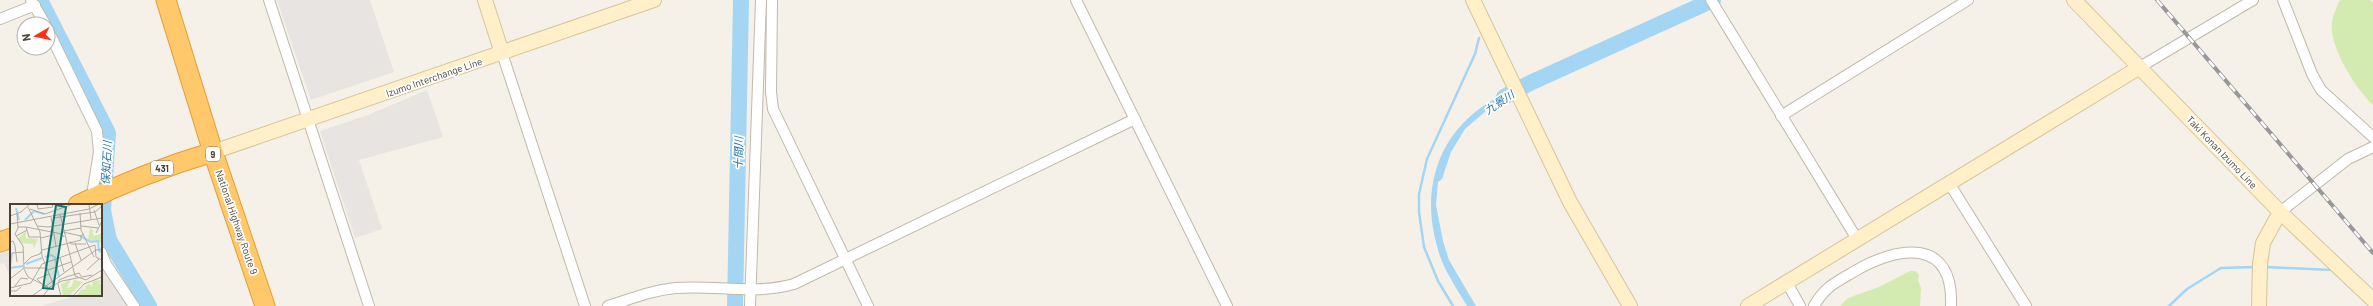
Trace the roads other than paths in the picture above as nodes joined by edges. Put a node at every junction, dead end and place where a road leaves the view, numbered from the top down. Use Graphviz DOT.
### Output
graph roads {
  1 [pos="166,0"];
  2 [pos="270,0"];
  3 [pos="485,0"];
  4 [pos="654,0"];
  5 [pos="761,0"];
  6 [pos="1076,0"];
  7 [pos="1472,0"];
  8 [pos="1968,0"];
  9 [pos="2074,0"];
  10 [pos="2253,0"];
  11 [pos="2282,0"];
  12 [pos="773,2"];
  13 [pos="33,3"];
  14 [pos="1713,5"];
  15 [pos="40,16"];
  16 [pos="0,19"];
  17 [pos="56,46"];
  18 [pos="502,53"];
  19 [pos="2140,67"];
  20 [pos="1781,116"];
  21 [pos="1135,118"];
  22 [pos="308,120"];
  23 [pos="2373,137"];
  24 [pos="2373,148"];
  25 [pos="213,152"];
  26 [pos="1949,183"];
  27 [pos="94,199"];
  28 [pos="2280,212"];
  29 [pos="10,238"];
  30 [pos="1858,239"];
  31 [pos="0,242"];
  32 [pos="102,254"];
  33 [pos="846,259"];
  34 [pos="1786,281"];
  35 [pos="749,290"];
  36 [pos="2373,300"];
  37 [pos="134,306"];
  38 [pos="265,306"];
  39 [pos="369,306"];
  40 [pos="585,306"];
  41 [pos="608,306"];
  42 [pos="750,306"];
  43 [pos="868,306"];
  44 [pos="1227,306"];
  45 [pos="1630,306"];
  46 [pos="1748,306"];
  47 [pos="1800,306"];
  48 [pos="1814,306"];
  49 [pos="1951,306"];
  50 [pos="2026,306"];
  51 [pos="2259,306"];
  1 -- 25 [label="highway, National Highway Route 9 / 9"];
  2 -- 22 [label="street"];
  3 -- 18 [label="street"];
  4 -- 18 [label="street, Izumo Interchange Line"];
  5 -- 35 [label="street"];
  6 -- 21 [label="street"];
  7 -- 45 [label="street"];
  8 -- 20 [label="street"];
  9 -- 19 [label="street, Taki Konan Izumo Line"];
  10 -- 19 [label="street"];
  11 -- 23 [label="street"];
  12 -- 33 [label="street"];
  13 -- 15 [label="street"];
  13 -- 16 [label="street"];
  14 -- 20 [label="street"];
  17 -- 27 [label="street"];
  18 -- 22 [label="street, Izumo Interchange Line"];
  18 -- 40 [label="street"];
  19 -- 26 [label="street"];
  19 -- 28 [label="street, Taki Konan Izumo Line"];
  20 -- 30 [label="street"];
  21 -- 33 [label="street"];
  21 -- 44 [label="street"];
  22 -- 25 [label="street, Izumo Interchange Line"];
  22 -- 39 [label="street"];
  24 -- 28 [label="street"];
  25 -- 27 [label="highway, 431"];
  25 -- 38 [label="highway, National Highway Route 9 / 9"];
  26 -- 30 [label="street"];
  26 -- 50 [label="street"];
  28 -- 36 [label="street, Taki Konan Izumo Line"];
  28 -- 51 [label="street"];
  29 -- 31 [label="highway"];
  30 -- 34 [label="street"];
  32 -- 37 [label="street"];
  33 -- 35 [label="street"];
  33 -- 43 [label="street"];
  34 -- 46 [label="street"];
  34 -- 47 [label="street"];
  35 -- 41 [label="street"];
  35 -- 42 [label="street"];
  48 -- 49 [label="street"];
}
